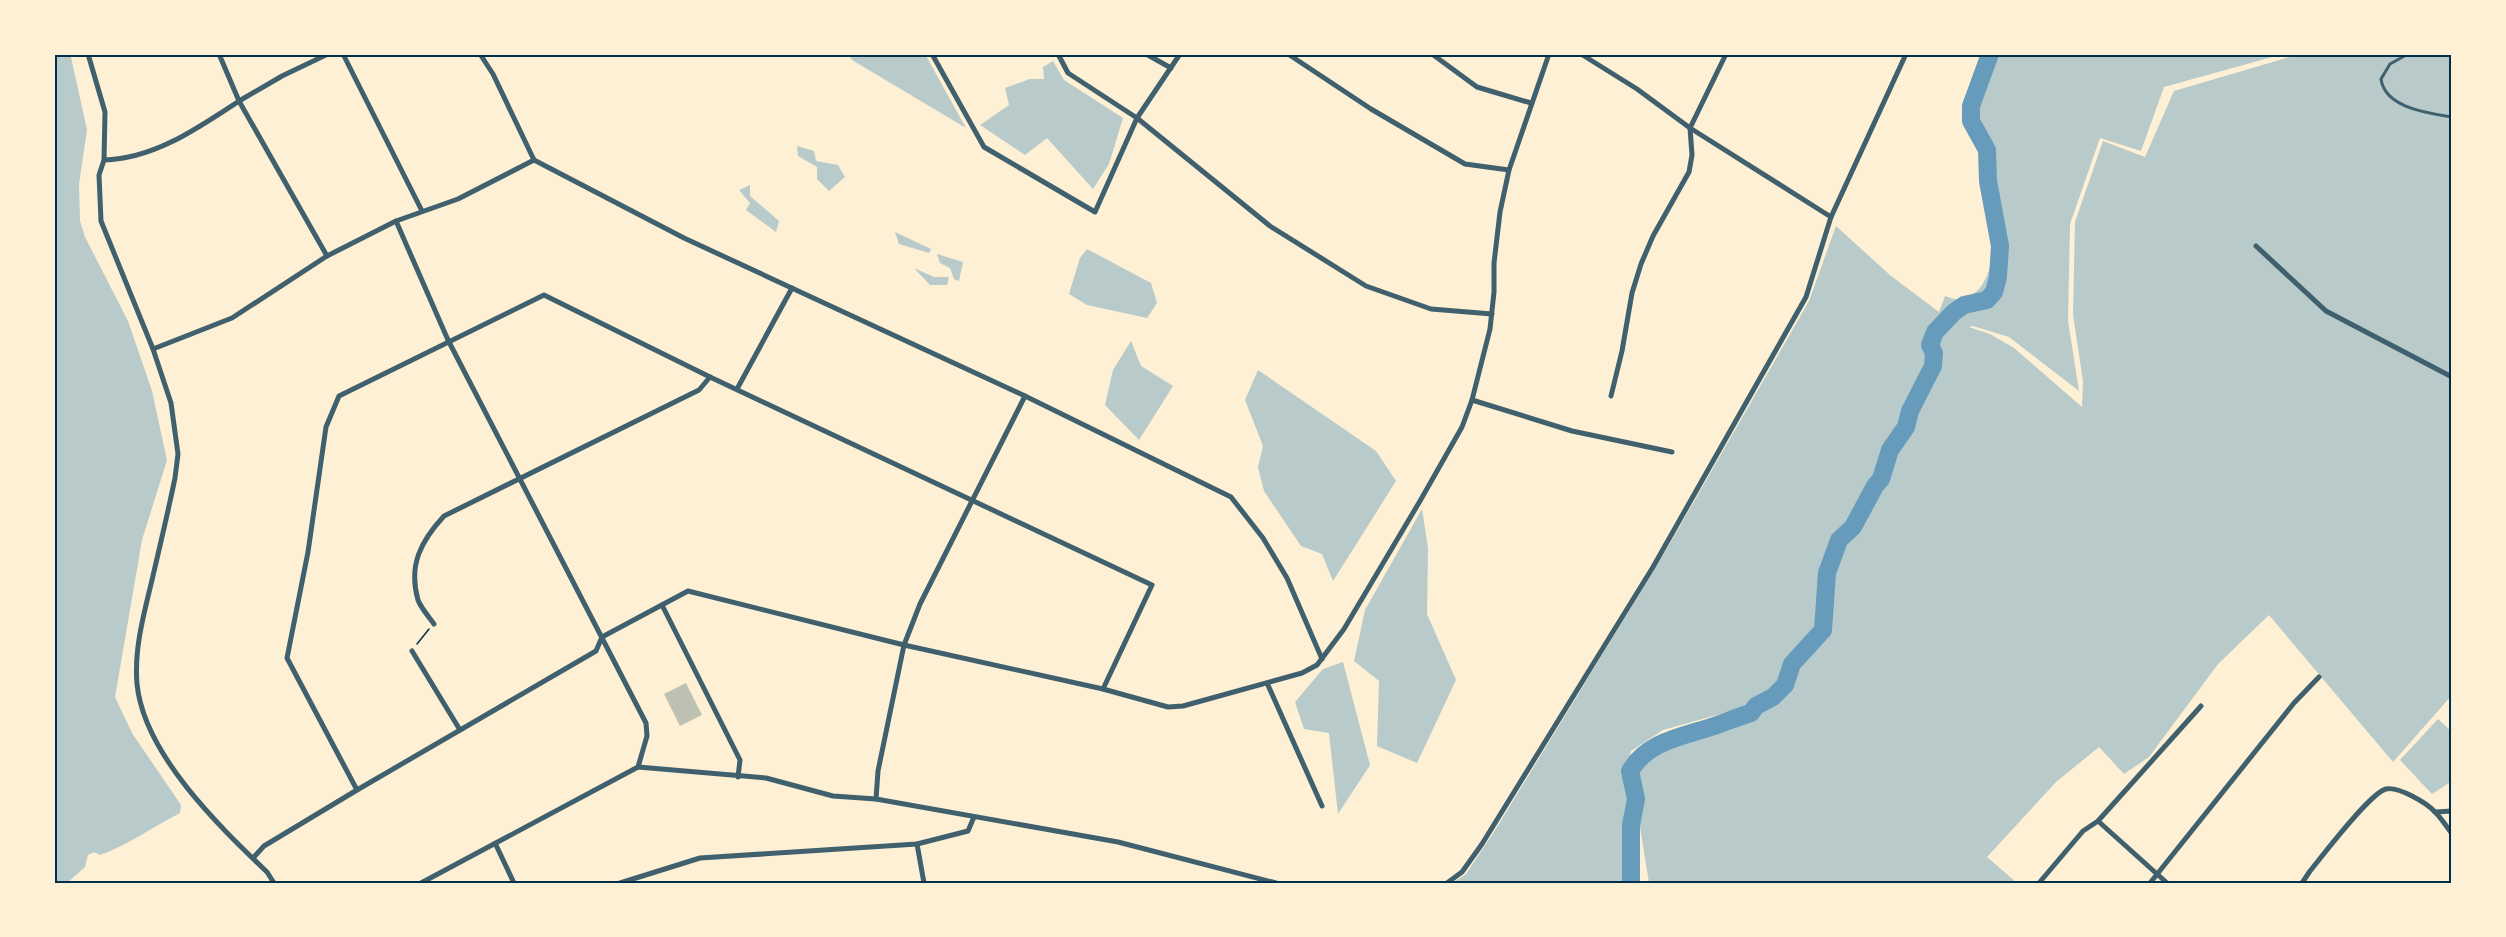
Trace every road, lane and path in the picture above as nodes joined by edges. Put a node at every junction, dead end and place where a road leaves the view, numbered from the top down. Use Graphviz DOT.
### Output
graph roads {
  1 [pos="88,54"];
  2 [pos="219,54"];
  3 [pos="328,54"];
  4 [pos="343,54"];
  5 [pos="480,54"];
  6 [pos="932,54"];
  7 [pos="1058,54"];
  8 [pos="1146,54"];
  9 [pos="1180,54"];
  10 [pos="1288,54"];
  11 [pos="1432,54"];
  12 [pos="1549,54"];
  13 [pos="1581,54"];
  14 [pos="1726,54"];
  15 [pos="1906,54"];
  16 [pos="2408,54"];
  17 [pos="1171,68"];
  18 [pos="239,101"];
  19 [pos="1531,103"];
  20 [pos="2452,117"];
  21 [pos="1137,118"];
  22 [pos="1690,128"];
  23 [pos="104,160"];
  24 [pos="534,160"];
  25 [pos="1509,170"];
  26 [pos="422,211"];
  27 [pos="1831,217"];
  28 [pos="396,221"];
  29 [pos="2256,246"];
  30 [pos="327,256"];
  31 [pos="792,288"];
  32 [pos="1492,315"];
  33 [pos="448,340"];
  34 [pos="153,349"];
  35 [pos="710,377"];
  36 [pos="2452,377"];
  37 [pos="737,388"];
  38 [pos="1025,396"];
  39 [pos="1611,396"];
  40 [pos="1472,400"];
  41 [pos="1672,452"];
  42 [pos="520,479"];
  43 [pos="973,500"];
  44 [pos="662,605"];
  45 [pos="434,624"];
  46 [pos="602,637"];
  47 [pos="904,645"];
  48 [pos="412,651"];
  49 [pos="1322,659"];
  50 [pos="2319,678"];
  51 [pos="1267,683"];
  52 [pos="1103,689"];
  53 [pos="2201,706"];
  54 [pos="460,730"];
  55 [pos="638,767"];
  56 [pos="738,777"];
  57 [pos="357,790"];
  58 [pos="876,799"];
  59 [pos="1322,806"];
  60 [pos="2452,811"];
  61 [pos="2435,812"];
  62 [pos="974,818"];
  63 [pos="2098,821"];
  64 [pos="2452,834"];
  65 [pos="917,844"];
  66 [pos="496,845"];
  67 [pos="253,858"];
  68 [pos="2157,876"];
  69 [pos="274,883"];
  70 [pos="421,883"];
  71 [pos="513,883"];
  72 [pos="620,883"];
  73 [pos="924,883"];
  74 [pos="1276,883"];
  75 [pos="1447,883"];
  76 [pos="2038,883"];
  77 [pos="2150,883"];
  78 [pos="2166,883"];
  79 [pos="2302,883"];
  1 -- 23 [label="street"];
  2 -- 18 [label="street"];
  3 -- 18 [label="street"];
  4 -- 26 [label="street"];
  5 -- 24 [label="street"];
  6 -- 21 [label="street"];
  7 -- 21 [label="street"];
  8 -- 17 [label="street"];
  9 -- 17 [label="street"];
  10 -- 25 [label="street"];
  11 -- 19 [label="street"];
  12 -- 19 [label="street"];
  13 -- 22 [label="street"];
  14 -- 22 [label="street"];
  15 -- 27 [label="street"];
  16 -- 20 [label="lane"];
  17 -- 21 [label="street"];
  18 -- 23 [label="street"];
  18 -- 30 [label="street"];
  19 -- 25 [label="street"];
  21 -- 32 [label="street"];
  22 -- 27 [label="street"];
  22 -- 39 [label="street"];
  23 -- 34 [label="street"];
  24 -- 26 [label="street"];
  24 -- 31 [label="street"];
  25 -- 32 [label="street"];
  26 -- 28 [label="street"];
  27 -- 75 [label="street"];
  28 -- 30 [label="street"];
  28 -- 33 [label="street"];
  29 -- 36 [label="street"];
  30 -- 34 [label="street"];
  31 -- 37 [label="street"];
  31 -- 38 [label="street"];
  32 -- 40 [label="street"];
  33 -- 35 [label="street"];
  33 -- 42 [label="street"];
  33 -- 57 [label="street"];
  34 -- 67 [label="street"];
  35 -- 37 [label="street"];
  35 -- 42 [label="street"];
  37 -- 43 [label="street"];
  38 -- 43 [label="street"];
  38 -- 49 [label="street"];
  40 -- 41 [label="street"];
  40 -- 49 [label="street"];
  42 -- 45 [label="street"];
  42 -- 46 [label="street"];
  43 -- 47 [label="street"];
  43 -- 52 [label="street"];
  44 -- 46 [label="street"];
  44 -- 47 [label="street"];
  44 -- 56 [label="street"];
  45 -- 48 [label="path"];
  46 -- 54 [label="street"];
  46 -- 55 [label="street"];
  47 -- 52 [label="street"];
  47 -- 58 [label="street"];
  48 -- 54 [label="street"];
  49 -- 51 [label="street"];
  50 -- 68 [label="street"];
  51 -- 52 [label="street"];
  51 -- 59 [label="street"];
  53 -- 63 [label="street"];
  54 -- 57 [label="street"];
  55 -- 56 [label="street"];
  55 -- 66 [label="street"];
  56 -- 58 [label="street"];
  57 -- 67 [label="street"];
  58 -- 62 [label="street"];
  60 -- 61 [label="street"];
  61 -- 64 [label="street"];
  61 -- 79 [label="street"];
  62 -- 65 [label="street"];
  62 -- 74 [label="street"];
  63 -- 68 [label="street"];
  63 -- 76 [label="street"];
  65 -- 72 [label="street"];
  65 -- 73 [label="street"];
  66 -- 70 [label="street"];
  66 -- 71 [label="street"];
  67 -- 69 [label="street"];
  68 -- 77 [label="street"];
  68 -- 78 [label="street"];
}
